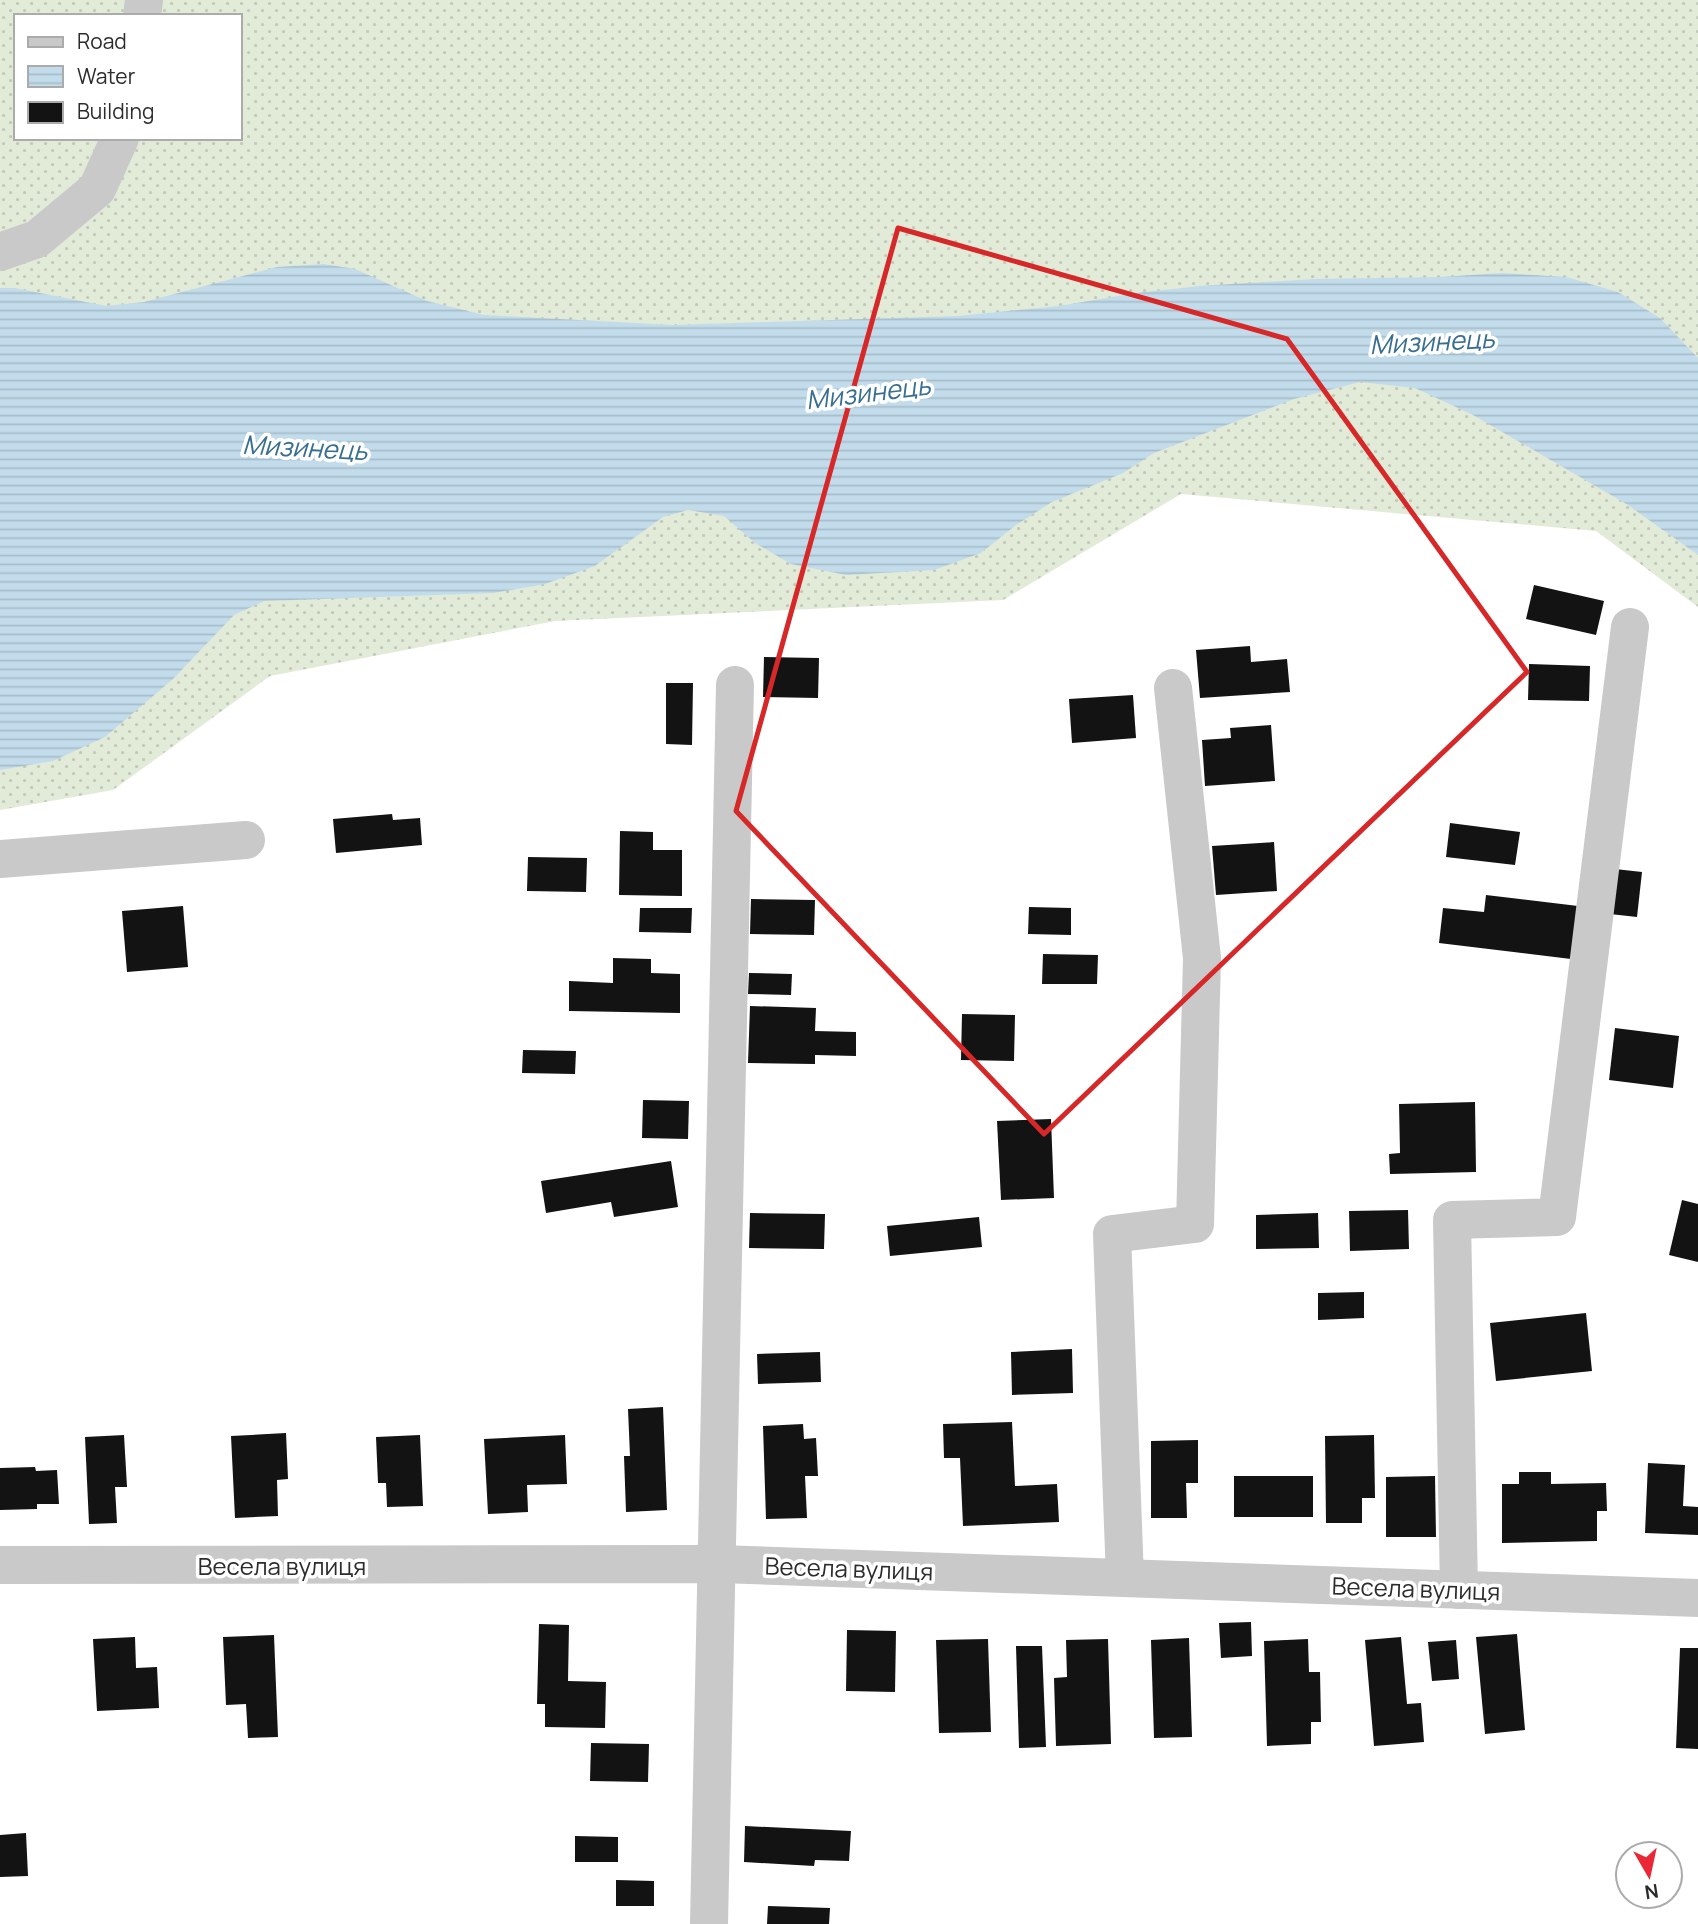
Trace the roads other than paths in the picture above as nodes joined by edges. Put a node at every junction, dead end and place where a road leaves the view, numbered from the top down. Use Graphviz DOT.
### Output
graph roads {
  1 [pos="119,140"];
  2 [pos="0,252"];
  3 [pos="1630,627"];
  4 [pos="735,685"];
  5 [pos="1173,688"];
  6 [pos="246,840"];
  7 [pos="0,859"];
  8 [pos="718,1564"];
  9 [pos="0,1565"];
  10 [pos="1125,1578"];
  11 [pos="1460,1590"];
  12 [pos="1698,1598"];
  13 [pos="709,1924"];
  1 -- 2 [label="street"];
  3 -- 11 [label="street"];
  4 -- 8 [label="street"];
  5 -- 10 [label="street"];
  6 -- 7 [label="street"];
  8 -- 9 [label="street, Весела вулиця"];
  8 -- 10 [label="street, Весела вулиця"];
  8 -- 13 [label="street"];
  10 -- 11 [label="street, Весела вулиця"];
  11 -- 12 [label="street, Весела вулиця"];
}
